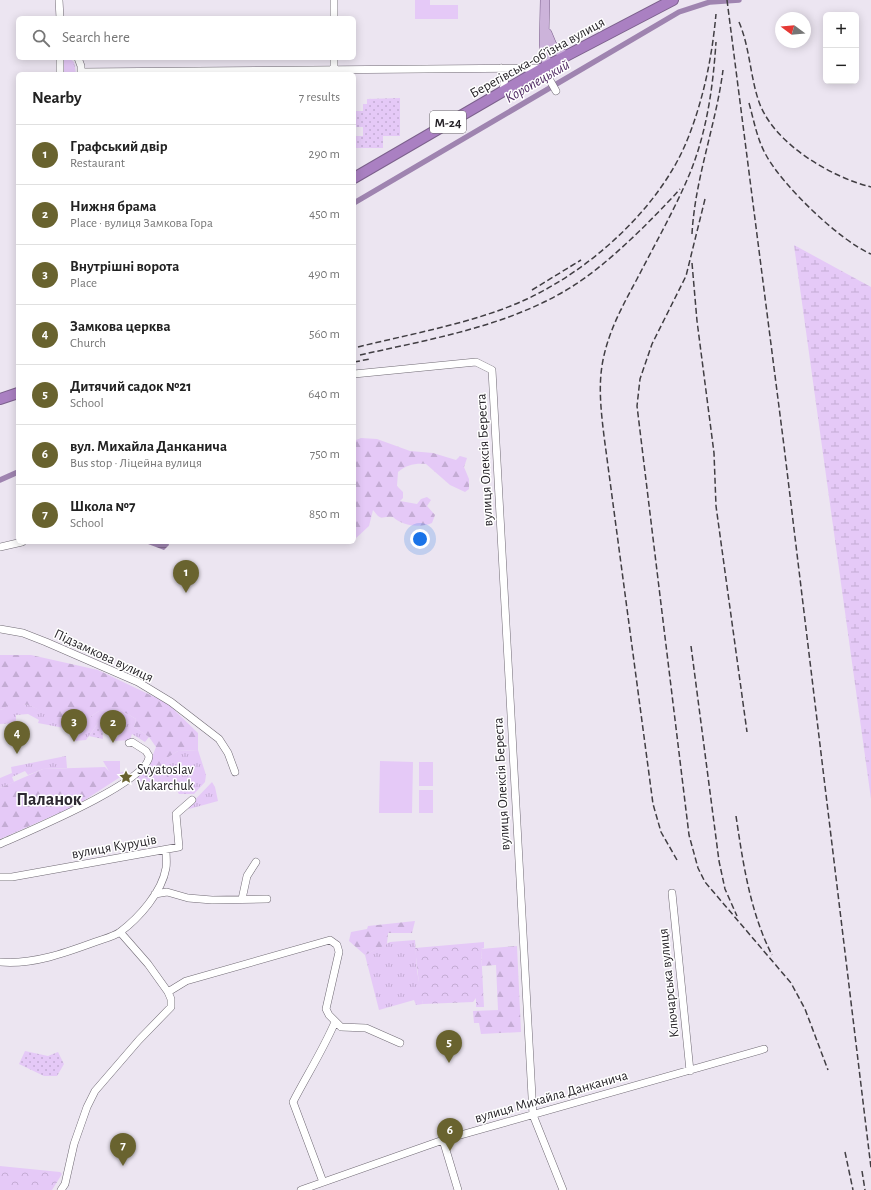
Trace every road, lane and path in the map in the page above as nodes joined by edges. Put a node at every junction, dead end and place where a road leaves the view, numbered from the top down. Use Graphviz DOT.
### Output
graph roads {
  1 [pos="60,0"];
  2 [pos="334,0"];
  3 [pos="545,0"];
  4 [pos="673,0"];
  5 [pos="60,16"];
  6 [pos="334,16"];
  7 [pos="546,29"];
  8 [pos="565,56"];
  9 [pos="60,60"];
  10 [pos="78,60"];
  11 [pos="334,60"];
  12 [pos="545,67"];
  13 [pos="501,68"];
  14 [pos="334,71"];
  15 [pos="60,72"];
  16 [pos="81,72"];
  17 [pos="208,72"];
  18 [pos="504,90"];
  19 [pos="555,90"];
  20 [pos="356,177"];
  21 [pos="356,374"];
  22 [pos="16,394"];
  23 [pos="0,399"];
  24 [pos="16,543"];
  25 [pos="0,547"];
  26 [pos="0,628"];
  27 [pos="129,743"];
  28 [pos="235,772"];
  29 [pos="192,800"];
  30 [pos="0,844"];
  31 [pos="166,850"];
  32 [pos="256,862"];
  33 [pos="0,877"];
  34 [pos="672,893"];
  35 [pos="155,894"];
  36 [pos="242,899"];
  37 [pos="267,899"];
  38 [pos="120,932"];
  39 [pos="0,962"];
  40 [pos="168,992"];
  41 [pos="335,1022"];
  42 [pos="400,1043"];
  43 [pos="764,1049"];
  44 [pos="690,1071"];
  45 [pos="533,1115"];
  46 [pos="443,1140"];
  47 [pos="323,1182"];
  48 [pos="61,1190"];
  49 [pos="302,1190"];
  50 [pos="458,1190"];
  51 [pos="563,1190"];
  1 -- 5 [label="street"];
  2 -- 6 [label="street"];
  3 -- 7 [label="main road"];
  4 -- 8 [label="highway, Берегівська-обʼїзна вулиця / М-24"];
  7 -- 8 [label="main road"];
  7 -- 12 [label="main road"];
  8 -- 12 [label="highway, Берегівська-обʼїзна вулиця / М-24"];
  9 -- 15 [label="street"];
  10 -- 16 [label="street"];
  11 -- 14 [label="street"];
  12 -- 13 [label="street"];
  12 -- 18 [label="highway, Берегівська-обʼїзна вулиця / М-24"];
  12 -- 19 [label="street"];
  13 -- 14 [label="street"];
  13 -- 18 [label="street"];
  14 -- 17 [label="street"];
  18 -- 20 [label="highway, Берегівська-обʼїзна вулиця / М-24"];
  21 -- 45 [label="street, вулиця Олексія Береста"];
  22 -- 23 [label="highway"];
  24 -- 25 [label="street"];
  26 -- 28 [label="street, Підзамкова вулиця"];
  27 -- 30 [label="street"];
  29 -- 31 [label="street, вулиця Куруців"];
  31 -- 33 [label="street, вулиця Куруців"];
  31 -- 35 [label="street"];
  32 -- 36 [label="street"];
  34 -- 44 [label="street, Ключарська вулиця"];
  35 -- 36 [label="street"];
  35 -- 38 [label="street"];
  36 -- 37 [label="street"];
  38 -- 39 [label="street"];
  38 -- 40 [label="street"];
  40 -- 41 [label="street"];
  40 -- 48 [label="street"];
  41 -- 42 [label="street"];
  41 -- 47 [label="street"];
  43 -- 44 [label="street, вулиця Михайла Данканича"];
  44 -- 45 [label="street, вулиця Михайла Данканича"];
  45 -- 46 [label="street, вулиця Михайла Данканича"];
  45 -- 51 [label="street, вулиця Олексія Береста"];
  46 -- 47 [label="street, вулиця Михайла Данканича"];
  46 -- 50 [label="street"];
  47 -- 49 [label="street, вулиця Михайла Данканича"];
}
